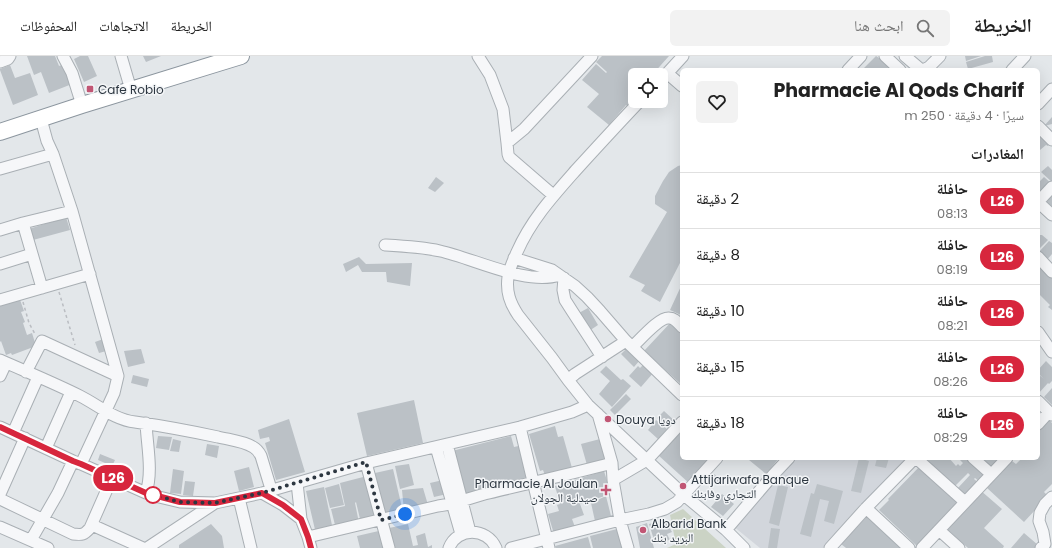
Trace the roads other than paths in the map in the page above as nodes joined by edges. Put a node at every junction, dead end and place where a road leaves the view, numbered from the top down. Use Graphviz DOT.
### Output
graph roads {
  1 [pos="10,56"];
  2 [pos="63,56"];
  3 [pos="121,56"];
  4 [pos="478,56"];
  5 [pos="592,56"];
  6 [pos="683,56"];
  7 [pos="861,56"];
  8 [pos="885,56"];
  9 [pos="905,56"];
  10 [pos="940,56"];
  11 [pos="1025,56"];
  12 [pos="234,57"];
  13 [pos="0,62"];
  14 [pos="850,68"];
  15 [pos="898,68"];
  16 [pos="918,68"];
  17 [pos="927,68"];
  18 [pos="1014,68"];
  19 [pos="668,72"];
  20 [pos="668,78"];
  21 [pos="680,85"];
  22 [pos="1052,89"];
  23 [pos="131,90"];
  24 [pos="1040,102"];
  25 [pos="82,105"];
  26 [pos="633,108"];
  27 [pos="41,118"];
  28 [pos="1040,128"];
  29 [pos="0,132"];
  30 [pos="1052,140"];
  31 [pos="507,143"];
  32 [pos="53,154"];
  33 [pos="0,169"];
  34 [pos="1052,187"];
  35 [pos="553,195"];
  36 [pos="1040,200"];
  37 [pos="1040,204"];
  38 [pos="72,211"];
  39 [pos="1052,215"];
  40 [pos="23,223"];
  41 [pos="0,230"];
  42 [pos="385,245"];
  43 [pos="32,254"];
  44 [pos="514,258"];
  45 [pos="1040,259"];
  46 [pos="0,264"];
  47 [pos="1052,272"];
  48 [pos="509,273"];
  49 [pos="90,274"];
  50 [pos="562,276"];
  51 [pos="42,288"];
  52 [pos="0,300"];
  53 [pos="680,325"];
  54 [pos="1040,335"];
  55 [pos="629,344"];
  56 [pos="1052,352"];
  57 [pos="602,357"];
  58 [pos="3,361"];
  59 [pos="26,372"];
  60 [pos="0,376"];
  61 [pos="118,376"];
  62 [pos="38,377"];
  63 [pos="568,380"];
  64 [pos="71,392"];
  65 [pos="680,394"];
  66 [pos="1040,403"];
  67 [pos="588,405"];
  68 [pos="106,410"];
  69 [pos="597,413"];
  70 [pos="1050,414"];
  71 [pos="1040,422"];
  72 [pos="146,423"];
  73 [pos="680,424"];
  74 [pos="0,427"];
  75 [pos="520,427"];
  76 [pos="13,433"];
  77 [pos="25,438"];
  78 [pos="625,439"];
  79 [pos="447,444"];
  80 [pos="436,447"];
  81 [pos="46,448"];
  82 [pos="607,448"];
  83 [pos="647,460"];
  84 [pos="716,460"];
  85 [pos="787,460"];
  86 [pos="914,460"];
  87 [pos="918,460"];
  88 [pos="976,460"];
  89 [pos="1005,460"];
  90 [pos="366,462"];
  91 [pos="77,463"];
  92 [pos="612,463"];
  93 [pos="991,474"];
  94 [pos="112,478"];
  95 [pos="613,480"];
  96 [pos="297,483"];
  97 [pos="533,483"];
  98 [pos="266,491"];
  99 [pos="146,493"];
  100 [pos="0,494"];
  101 [pos="684,495"];
  102 [pos="1052,497"];
  103 [pos="239,498"];
  104 [pos="0,499"];
  105 [pos="457,502"];
  106 [pos="965,502"];
  107 [pos="215,503"];
  108 [pos="866,508"];
  109 [pos="301,519"];
  110 [pos="43,520"];
  111 [pos="381,520"];
  112 [pos="620,520"];
  113 [pos="92,524"];
  114 [pos="0,527"];
  115 [pos="726,530"];
  116 [pos="939,530"];
  117 [pos="465,533"];
  118 [pos="31,540"];
  119 [pos="548,544"];
  120 [pos="310,545"];
  121 [pos="836,546"];
  122 [pos="48,548"];
  123 [pos="143,548"];
  124 [pos="147,548"];
  125 [pos="251,548"];
  126 [pos="389,548"];
  127 [pos="449,548"];
  128 [pos="496,548"];
  129 [pos="512,548"];
  130 [pos="628,548"];
  131 [pos="744,548"];
  132 [pos="909,548"];
  133 [pos="922,548"];
  134 [pos="959,548"];
  135 [pos="1041,548"];
  1 -- 13 [label="street"];
  2 -- 25 [label="street"];
  3 -- 23 [label="street"];
  4 -- 31 [label="street"];
  5 -- 31 [label="street"];
  6 -- 19 [label="street"];
  7 -- 14 [label="street"];
  8 -- 15 [label="street"];
  9 -- 16 [label="street"];
  10 -- 17 [label="street"];
  11 -- 18 [label="street"];
  12 -- 23 [label="highway"];
  20 -- 21 [label="street"];
  22 -- 24 [label="street"];
  23 -- 25 [label="highway"];
  25 -- 27 [label="highway"];
  26 -- 35 [label="street"];
  27 -- 29 [label="highway"];
  27 -- 32 [label="street"];
  28 -- 30 [label="street"];
  31 -- 35 [label="street"];
  32 -- 33 [label="street"];
  32 -- 38 [label="street"];
  34 -- 36 [label="street"];
  35 -- 44 [label="street"];
  37 -- 39 [label="street"];
  38 -- 40 [label="street"];
  38 -- 49 [label="street"];
  40 -- 41 [label="street"];
  40 -- 43 [label="street"];
  42 -- 48 [label="street"];
  43 -- 46 [label="street"];
  43 -- 51 [label="street"];
  44 -- 48 [label="street"];
  44 -- 50 [label="street"];
  45 -- 47 [label="street"];
  48 -- 50 [label="street"];
  48 -- 63 [label="street"];
  49 -- 51 [label="street"];
  49 -- 61 [label="street"];
  50 -- 55 [label="street"];
  50 -- 57 [label="street"];
  51 -- 52 [label="street"];
  53 -- 55 [label="street"];
  54 -- 56 [label="street"];
  55 -- 57 [label="street"];
  55 -- 65 [label="street"];
  57 -- 63 [label="street"];
  58 -- 59 [label="street"];
  58 -- 60 [label="street"];
  59 -- 61 [label="street"];
  59 -- 62 [label="street"];
  61 -- 68 [label="street"];
  62 -- 64 [label="street"];
  62 -- 76 [label="street"];
  63 -- 67 [label="street"];
  64 -- 68 [label="street"];
  64 -- 81 [label="street"];
  66 -- 70 [label="street"];
  67 -- 69 [label="street"];
  67 -- 75 [label="street"];
  68 -- 72 [label="street"];
  68 -- 91 [label="street"];
  69 -- 78 [label="street"];
  69 -- 82 [label="street"];
  70 -- 71 [label="street"];
  72 -- 98 [label="street"];
  72 -- 99 [label="street"];
  73 -- 83 [label="street"];
  74 -- 76 [label="street"];
  75 -- 79 [label="street"];
  75 -- 97 [label="street"];
  76 -- 77 [label="street"];
  77 -- 81 [label="street"];
  77 -- 100 [label="street"];
  78 -- 82 [label="street"];
  78 -- 83 [label="street"];
  79 -- 80 [label="street"];
  79 -- 105 [label="street"];
  80 -- 90 [label="street"];
  80 -- 105 [label="street"];
  81 -- 91 [label="street"];
  82 -- 92 [label="street"];
  83 -- 95 [label="street"];
  83 -- 101 [label="street"];
  84 -- 101 [label="street"];
  85 -- 115 [label="street"];
  86 -- 108 [label="street"];
  87 -- 106 [label="street"];
  88 -- 93 [label="street"];
  89 -- 93 [label="street"];
  90 -- 96 [label="street"];
  90 -- 111 [label="street"];
  91 -- 94 [label="street"];
  91 -- 110 [label="street"];
  92 -- 95 [label="street"];
  92 -- 97 [label="street"];
  93 -- 106 [label="street"];
  94 -- 99 [label="street"];
  94 -- 113 [label="street"];
  95 -- 112 [label="street"];
  96 -- 98 [label="street"];
  96 -- 109 [label="street"];
  97 -- 105 [label="street"];
  97 -- 119 [label="street"];
  98 -- 103 [label="street"];
  98 -- 109 [label="street"];
  99 -- 107 [label="street"];
  101 -- 112 [label="street"];
  101 -- 115 [label="street"];
  102 -- 135 [label="street"];
  103 -- 107 [label="street"];
  103 -- 125 [label="street"];
  104 -- 110 [label="street"];
  105 -- 111 [label="street"];
  105 -- 117 [label="street"];
  106 -- 116 [label="street"];
  107 -- 124 [label="street"];
  108 -- 121 [label="street"];
  108 -- 132 [label="street"];
  109 -- 120 [label="street"];
  110 -- 113 [label="street"];
  110 -- 118 [label="street"];
  111 -- 120 [label="street"];
  111 -- 126 [label="street"];
  112 -- 119 [label="street"];
  112 -- 130 [label="street"];
  113 -- 123 [label="street"];
  114 -- 118 [label="street"];
  115 -- 131 [label="street"];
  116 -- 133 [label="street"];
  116 -- 134 [label="street"];
  117 -- 127 [label="street"];
  117 -- 128 [label="street"];
  118 -- 122 [label="street"];
  119 -- 129 [label="street"];
}
